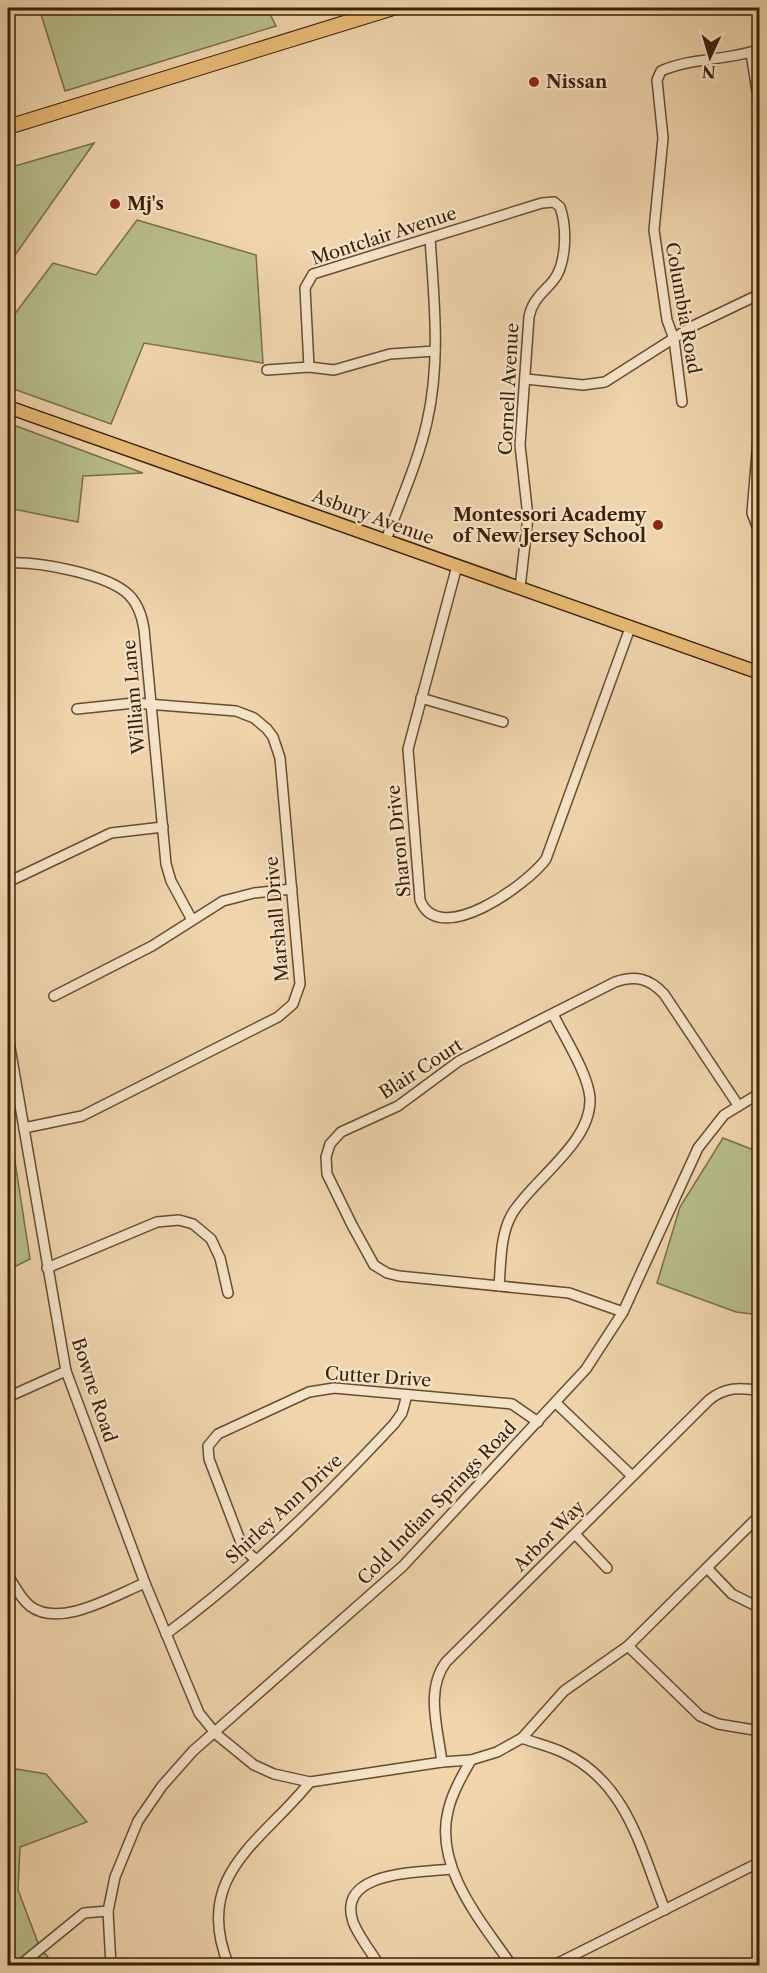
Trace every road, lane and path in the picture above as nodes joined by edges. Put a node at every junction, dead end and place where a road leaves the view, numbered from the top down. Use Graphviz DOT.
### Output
graph roads {
  1 [pos="393,8"];
  2 [pos="755,51"];
  3 [pos="759,110"];
  4 [pos="8,127"];
  5 [pos="556,203"];
  6 [pos="430,238"];
  7 [pos="759,294"];
  8 [pos="674,339"];
  9 [pos="435,351"];
  10 [pos="309,367"];
  11 [pos="267,370"];
  12 [pos="526,379"];
  13 [pos="682,402"];
  14 [pos="8,407"];
  15 [pos="759,416"];
  16 [pos="756,512"];
  17 [pos="759,534"];
  18 [pos="386,540"];
  19 [pos="8,563"];
  20 [pos="458,566"];
  21 [pos="520,588"];
  22 [pos="630,628"];
  23 [pos="759,673"];
  24 [pos="421,698"];
  25 [pos="151,704"];
  26 [pos="77,709"];
  27 [pos="503,722"];
  28 [pos="163,827"];
  29 [pos="8,882"];
  30 [pos="292,889"];
  31 [pos="192,920"];
  32 [pos="54,996"];
  33 [pos="553,1014"];
  34 [pos="8,1036"];
  35 [pos="759,1093"];
  36 [pos="738,1105"];
  37 [pos="24,1128"];
  38 [pos="47,1268"];
  39 [pos="499,1286"];
  40 [pos="228,1293"];
  41 [pos="623,1312"];
  42 [pos="66,1371"];
  43 [pos="759,1391"];
  44 [pos="407,1395"];
  45 [pos="8,1396"];
  46 [pos="556,1403"];
  47 [pos="538,1422"];
  48 [pos="632,1476"];
  49 [pos="759,1515"];
  50 [pos="574,1534"];
  51 [pos="256,1560"];
  52 [pos="607,1568"];
  53 [pos="707,1568"];
  54 [pos="8,1576"];
  55 [pos="145,1583"];
  56 [pos="759,1608"];
  57 [pos="166,1634"];
  58 [pos="628,1647"];
  59 [pos="759,1731"];
  60 [pos="216,1734"];
  61 [pos="522,1738"];
  62 [pos="471,1760"];
  63 [pos="442,1762"];
  64 [pos="310,1782"];
  65 [pos="759,1862"];
  66 [pos="451,1869"];
  67 [pos="665,1910"];
  68 [pos="108,1911"];
  69 [pos="19,1965"];
  70 [pos="111,1965"];
  71 [pos="229,1965"];
  72 [pos="380,1965"];
  73 [pos="512,1965"];
  74 [pos="552,1965"];
  1 -- 4 [label="highway"];
  2 -- 3 [label="street"];
  2 -- 8 [label="street, Columbia Road"];
  5 -- 6 [label="street, Montclair Avenue"];
  5 -- 12 [label="street, Cornell Avenue"];
  6 -- 9 [label="street"];
  6 -- 10 [label="street, Montclair Avenue"];
  7 -- 8 [label="street"];
  8 -- 12 [label="street"];
  8 -- 13 [label="street, Columbia Road"];
  9 -- 10 [label="street"];
  9 -- 18 [label="street"];
  10 -- 11 [label="street"];
  12 -- 21 [label="street, Cornell Avenue"];
  14 -- 18 [label="main road, Asbury Avenue"];
  15 -- 16 [label="street"];
  16 -- 17 [label="street"];
  18 -- 20 [label="main road, Asbury Avenue"];
  19 -- 25 [label="street, William Lane"];
  20 -- 21 [label="main road, Asbury Avenue"];
  20 -- 24 [label="street, Sharon Drive"];
  21 -- 22 [label="main road, Asbury Avenue"];
  22 -- 23 [label="main road, Asbury Avenue"];
  22 -- 24 [label="street, Sharon Drive"];
  24 -- 27 [label="street"];
  25 -- 26 [label="street, Marshall Drive"];
  25 -- 28 [label="street, William Lane"];
  25 -- 30 [label="street, Marshall Drive"];
  28 -- 29 [label="street"];
  28 -- 31 [label="street, William Lane"];
  30 -- 31 [label="street"];
  30 -- 37 [label="street, Marshall Drive"];
  31 -- 32 [label="street"];
  33 -- 36 [label="street, Blair Court"];
  33 -- 39 [label="street"];
  33 -- 39 [label="street, Blair Court"];
  34 -- 37 [label="street, Bowne Road"];
  35 -- 36 [label="street, Cold Indian Springs Road"];
  36 -- 41 [label="street, Cold Indian Springs Road"];
  37 -- 38 [label="street, Bowne Road"];
  38 -- 40 [label="street"];
  38 -- 42 [label="street, Bowne Road"];
  39 -- 41 [label="street, Blair Court"];
  41 -- 46 [label="street, Cold Indian Springs Road"];
  42 -- 45 [label="street"];
  42 -- 55 [label="street, Bowne Road"];
  43 -- 48 [label="street, Arbor Way"];
  44 -- 47 [label="street, Cutter Drive"];
  44 -- 51 [label="street, Shirley Ann Drive"];
  44 -- 51 [label="street, Cutter Drive"];
  46 -- 47 [label="street, Cold Indian Springs Road"];
  46 -- 48 [label="street"];
  47 -- 60 [label="street, Cold Indian Springs Road"];
  48 -- 50 [label="street, Arbor Way"];
  49 -- 53 [label="street"];
  50 -- 52 [label="street"];
  50 -- 63 [label="street, Arbor Way"];
  51 -- 57 [label="street, Shirley Ann Drive"];
  53 -- 56 [label="street"];
  53 -- 58 [label="street"];
  54 -- 55 [label="street"];
  55 -- 57 [label="street, Bowne Road"];
  57 -- 60 [label="street, Bowne Road"];
  58 -- 59 [label="street"];
  58 -- 61 [label="street"];
  60 -- 64 [label="street, Bowne Road"];
  60 -- 68 [label="street, Cold Indian Springs Road"];
  61 -- 62 [label="street"];
  61 -- 67 [label="street"];
  62 -- 63 [label="street"];
  62 -- 66 [label="street"];
  63 -- 64 [label="street"];
  64 -- 71 [label="street"];
  65 -- 67 [label="street"];
  66 -- 72 [label="street"];
  66 -- 73 [label="street"];
  67 -- 74 [label="street"];
  68 -- 69 [label="street"];
  68 -- 70 [label="street"];
}
